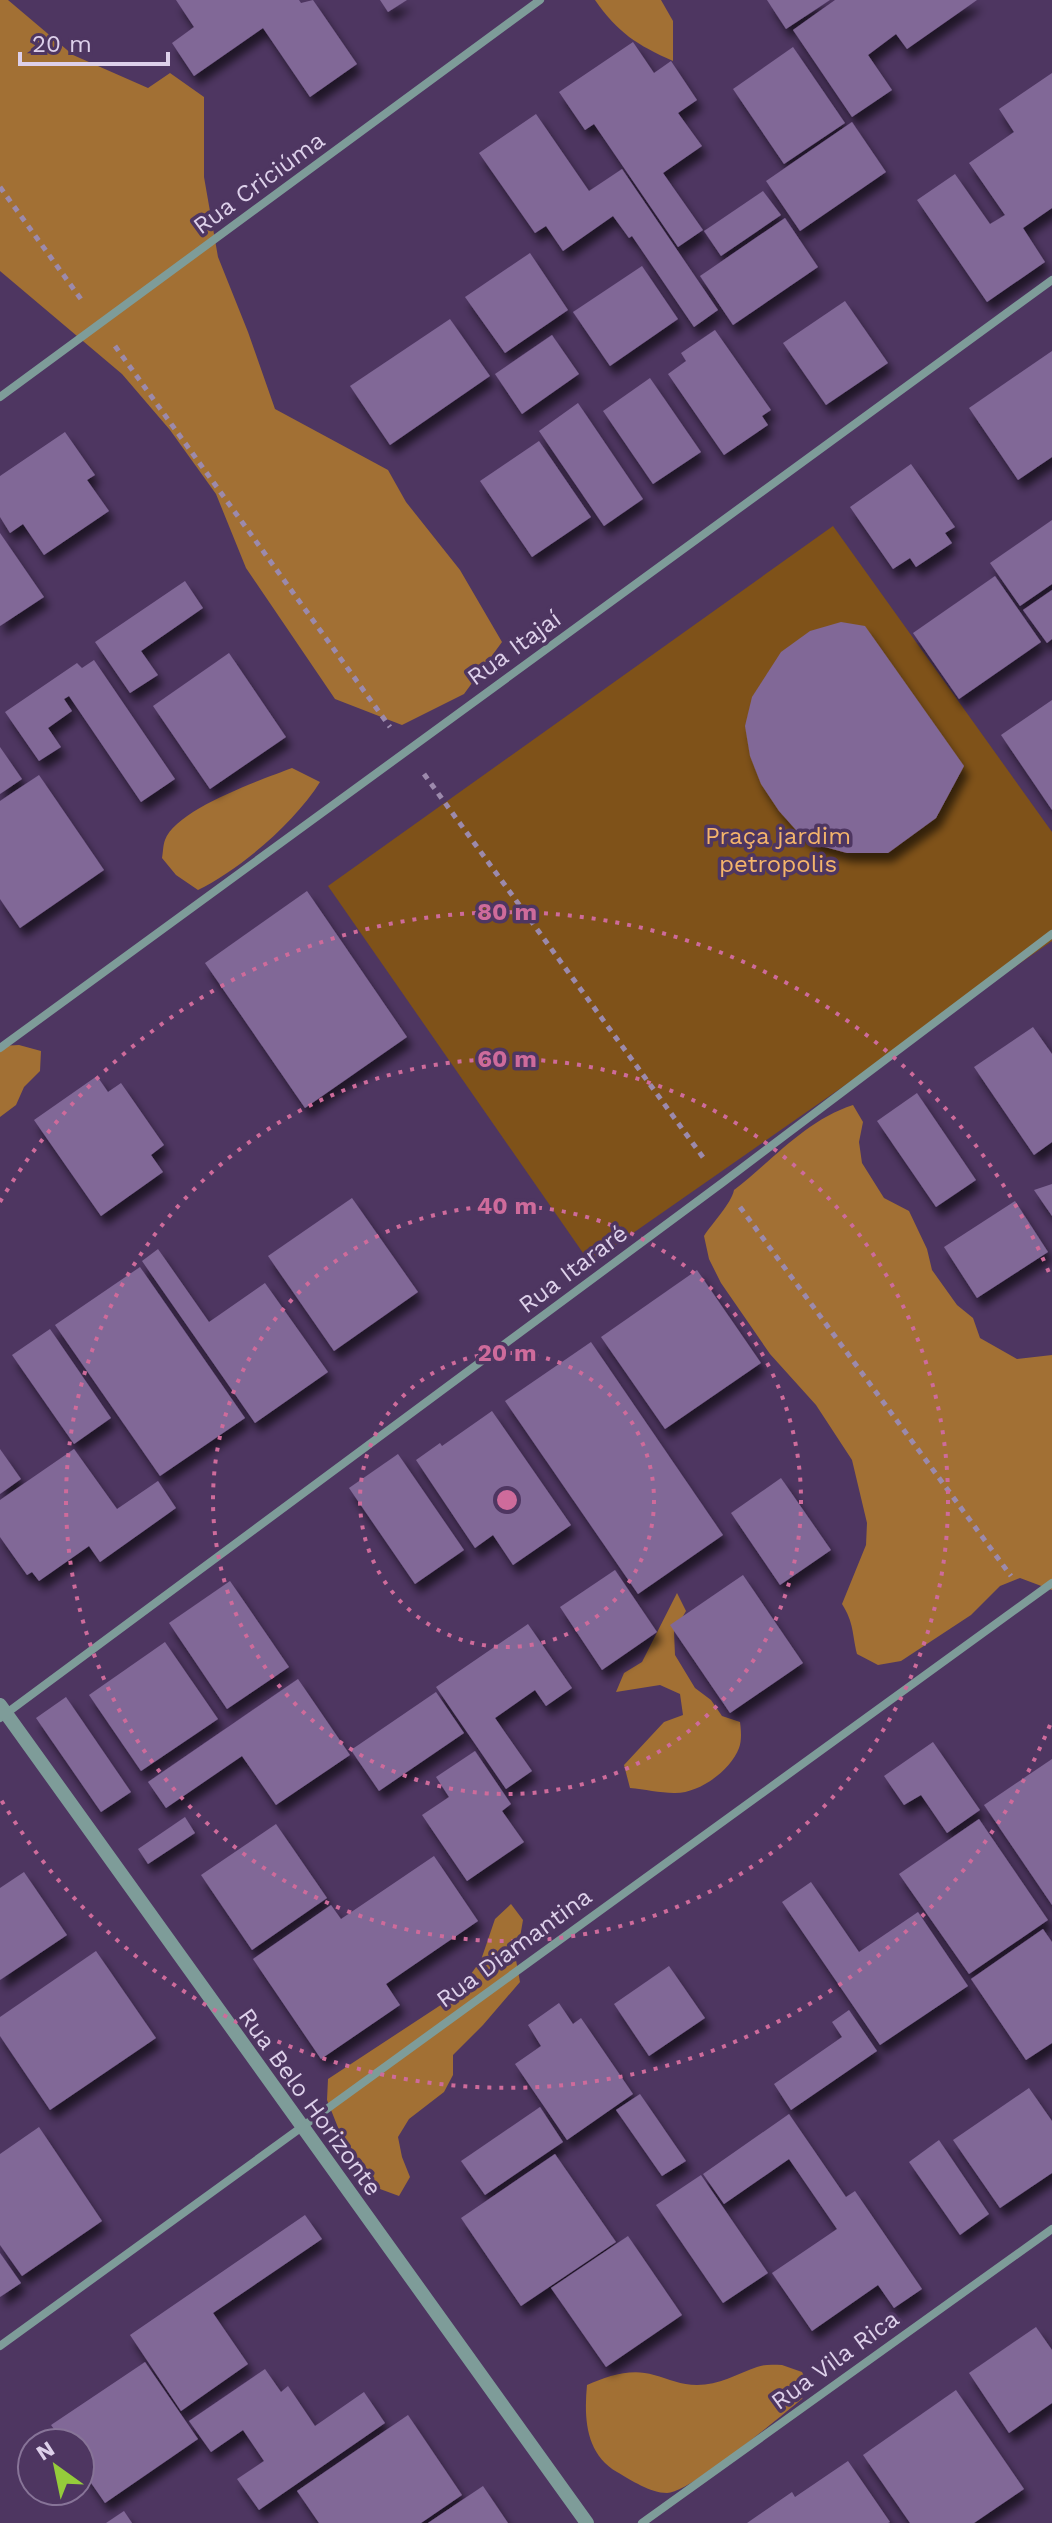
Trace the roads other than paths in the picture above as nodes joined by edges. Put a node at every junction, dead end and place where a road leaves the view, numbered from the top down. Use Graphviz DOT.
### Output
graph roads {
  1 [pos="540,0"];
  2 [pos="1052,280"];
  3 [pos="0,397"];
  4 [pos="1052,934"];
  5 [pos="0,1048"];
  6 [pos="1052,1583"];
  7 [pos="2,1712"];
  8 [pos="301,2127"];
  9 [pos="1052,2229"];
  10 [pos="0,2346"];
  11 [pos="587,2523"];
  12 [pos="642,2523"];
  1 -- 3 [label="street, Rua Criciúma"];
  2 -- 5 [label="street, Rua Itajaí"];
  4 -- 7 [label="street, Rua Itararé"];
  6 -- 8 [label="street, Rua Diamantina"];
  7 -- 8 [label="street, Rua Belo Horizonte"];
  8 -- 10 [label="street, Rua Diamantina"];
  8 -- 11 [label="street, Rua Belo Horizonte"];
  9 -- 12 [label="street, Rua Vila Rica"];
}
